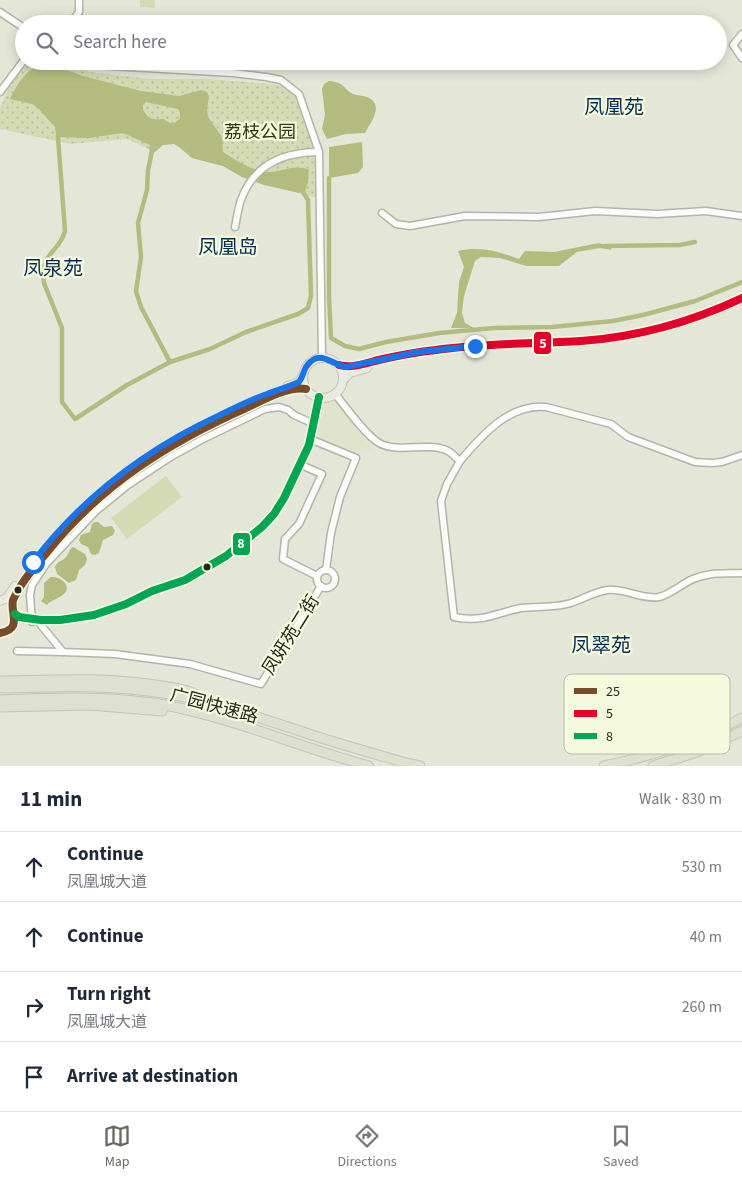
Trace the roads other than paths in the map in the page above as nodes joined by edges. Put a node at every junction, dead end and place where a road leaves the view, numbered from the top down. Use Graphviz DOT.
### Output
graph roads {
  1 [pos="79,0"];
  2 [pos="0,12"];
  3 [pos="77,15"];
  4 [pos="15,22"];
  5 [pos="742,34"];
  6 [pos="742,58"];
  7 [pos="16,70"];
  8 [pos="180,70"];
  9 [pos="0,92"];
  10 [pos="319,152"];
  11 [pos="382,212"];
  12 [pos="742,216"];
  13 [pos="235,227"];
  14 [pos="742,298"];
  15 [pos="742,304"];
  16 [pos="322,357"];
  17 [pos="339,365"];
  18 [pos="302,377"];
  19 [pos="343,380"];
  20 [pos="306,389"];
  21 [pos="335,394"];
  22 [pos="318,397"];
  23 [pos="312,423"];
  24 [pos="310,440"];
  25 [pos="306,448"];
  26 [pos="742,455"];
  27 [pos="460,461"];
  28 [pos="301,465"];
  29 [pos="326,570"];
  30 [pos="742,573"];
  31 [pos="317,576"];
  32 [pos="321,586"];
  33 [pos="160,589"];
  34 [pos="0,601"];
  35 [pos="14,615"];
  36 [pos="32,621"];
  37 [pos="40,624"];
  38 [pos="0,633"];
  39 [pos="17,651"];
  40 [pos="63,652"];
  41 [pos="0,681"];
  42 [pos="0,688"];
  43 [pos="0,700"];
  44 [pos="218,704"];
  45 [pos="0,707"];
  46 [pos="199,713"];
  47 [pos="742,718"];
  48 [pos="730,724"];
  49 [pos="742,731"];
  50 [pos="730,737"];
  51 [pos="653,754"];
  52 [pos="691,754"];
  53 [pos="369,766"];
  54 [pos="420,766"];
  55 [pos="604,766"];
  56 [pos="654,766"];
  1 -- 3 [label="street"];
  2 -- 4 [label="street"];
  5 -- 6 [label="street"];
  7 -- 9 [label="street"];
  8 -- 10 [label="street"];
  10 -- 13 [label="street"];
  10 -- 16 [label="street"];
  11 -- 12 [label="street"];
  14 -- 17 [label="main road"];
  15 -- 19 [label="main road"];
  16 -- 17 [label="main road"];
  16 -- 18 [label="main road"];
  17 -- 19 [label="main road"];
  18 -- 20 [label="main road"];
  18 -- 34 [label="main road"];
  19 -- 21 [label="main road"];
  20 -- 22 [label="main road"];
  20 -- 35 [label="main road"];
  21 -- 22 [label="main road"];
  21 -- 27 [label="street"];
  22 -- 23 [label="street"];
  23 -- 24 [label="street"];
  23 -- 25 [label="street"];
  23 -- 36 [label="street"];
  24 -- 25 [label="street"];
  24 -- 29 [label="street"];
  25 -- 28 [label="street"];
  26 -- 27 [label="street"];
  27 -- 30 [label="street"];
  28 -- 31 [label="street"];
  28 -- 33 [label="street"];
  29 -- 31 [label="street"];
  29 -- 32 [label="street"];
  31 -- 32 [label="street"];
  32 -- 40 [label="street, 凤妍苑二街"];
  33 -- 36 [label="street"];
  33 -- 37 [label="street"];
  34 -- 35 [label="main road"];
  35 -- 36 [label="street"];
  35 -- 38 [label="main road"];
  36 -- 37 [label="street"];
  37 -- 40 [label="street"];
  39 -- 40 [label="street"];
  41 -- 44 [label="highway"];
  42 -- 44 [label="highway, 广园快速路"];
  43 -- 46 [label="highway, 广园快速路"];
  44 -- 54 [label="highway, 广园快速路"];
  45 -- 46 [label="highway"];
  46 -- 53 [label="highway, 广园快速路"];
  47 -- 48 [label="highway"];
  49 -- 50 [label="highway"];
  51 -- 55 [label="highway"];
  52 -- 56 [label="highway"];
}
